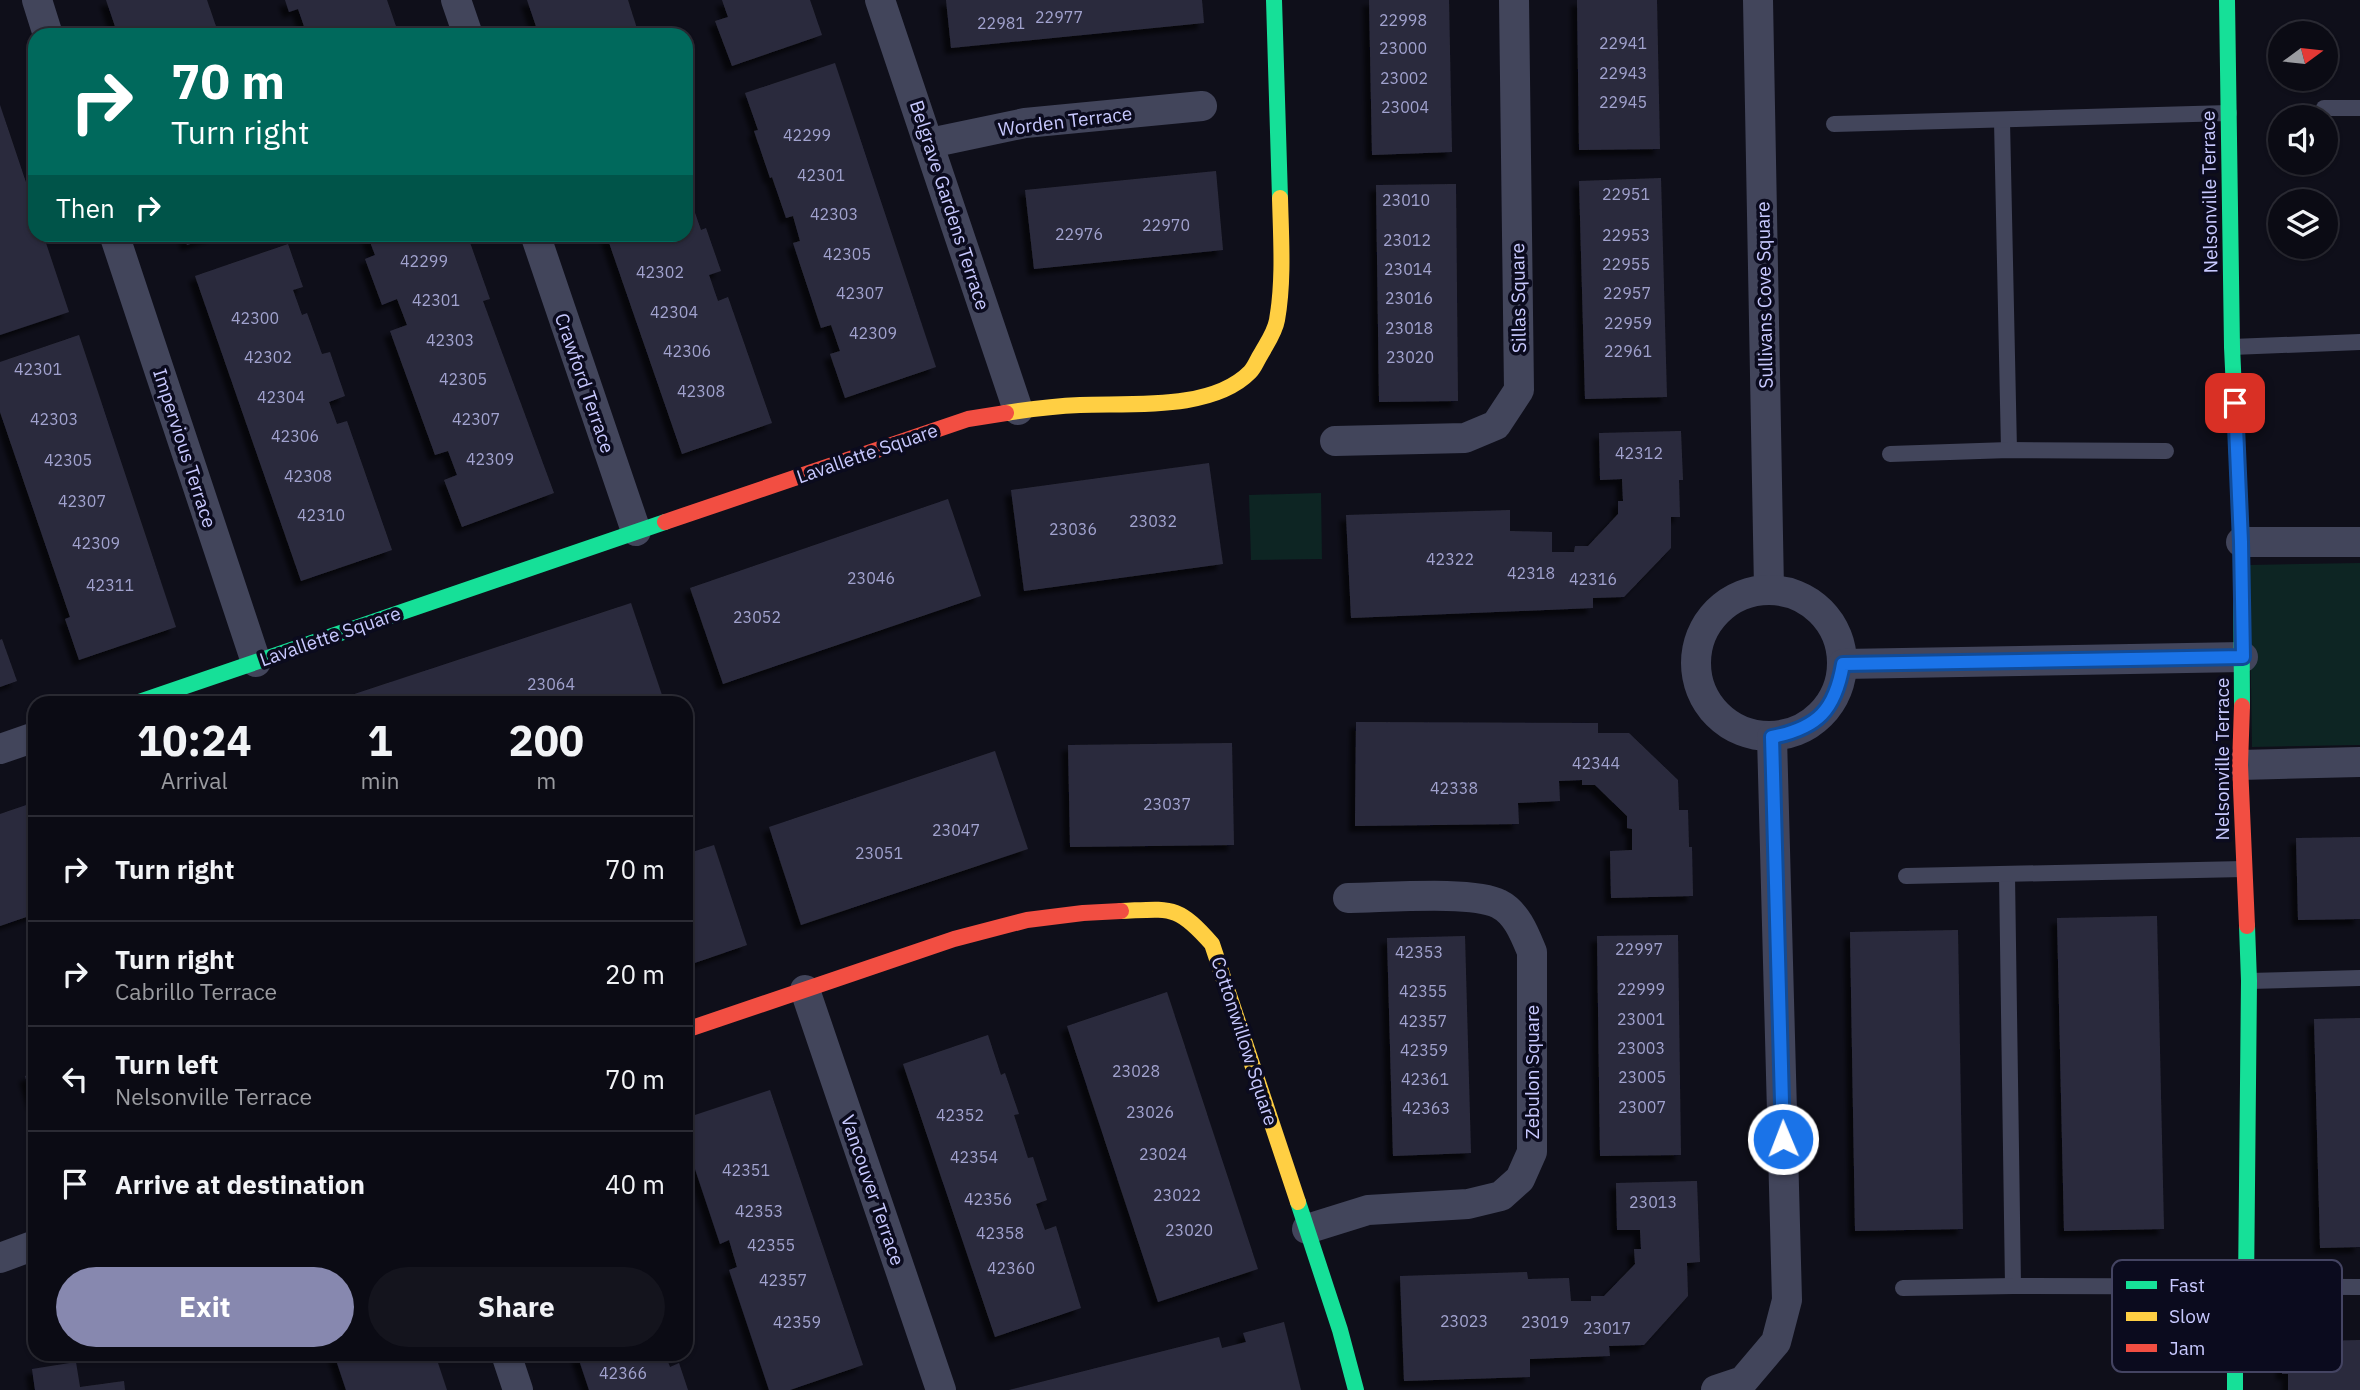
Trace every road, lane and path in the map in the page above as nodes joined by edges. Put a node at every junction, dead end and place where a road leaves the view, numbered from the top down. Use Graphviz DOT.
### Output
graph roads {
  1 [pos="37,0"];
  2 [pos="456,0"];
  3 [pos="880,0"];
  4 [pos="1274,0"];
  5 [pos="1514,0"];
  6 [pos="1758,0"];
  7 [pos="2227,0"];
  8 [pos="46,28"];
  9 [pos="466,28"];
  10 [pos="1202,106"];
  11 [pos="2338,108"];
  12 [pos="2360,108"];
  13 [pos="2229,113"];
  14 [pos="2003,121"];
  15 [pos="1834,124"];
  16 [pos="930,143"];
  17 [pos="117,242"];
  18 [pos="538,242"];
  19 [pos="2360,342"];
  20 [pos="2232,347"];
  21 [pos="1018,410"];
  22 [pos="1335,441"];
  23 [pos="2009,450"];
  24 [pos="2166,451"];
  25 [pos="1890,454"];
  26 [pos="636,531"];
  27 [pos="2241,542"];
  28 [pos="2360,542"];
  29 [pos="1769,589"];
  30 [pos="2243,657"];
  31 [pos="256,662"];
  32 [pos="1843,664"];
  33 [pos="156,696"];
  34 [pos="1772,737"];
  35 [pos="28,739"];
  36 [pos="0,749"];
  37 [pos="2360,762"];
  38 [pos="2240,765"];
  39 [pos="2244,869"];
  40 [pos="2007,875"];
  41 [pos="1906,876"];
  42 [pos="1348,898"];
  43 [pos="2360,978"];
  44 [pos="2249,981"];
  45 [pos="805,990"];
  46 [pos="693,1028"];
  47 [pos="1307,1228"];
  48 [pos="28,1248"];
  49 [pos="0,1258"];
  50 [pos="2246,1260"];
  51 [pos="2013,1286"];
  52 [pos="2112,1287"];
  53 [pos="2342,1287"];
  54 [pos="2360,1287"];
  55 [pos="1903,1288"];
  56 [pos="508,1361"];
  57 [pos="2235,1372"];
  58 [pos="518,1390"];
  59 [pos="941,1390"];
  60 [pos="1356,1390"];
  61 [pos="1716,1390"];
  62 [pos="2235,1390"];
  1 -- 8 [label="street"];
  2 -- 9 [label="street"];
  3 -- 16 [label="street, Belgrave Gardens Terrace"];
  4 -- 21 [label="street, Lavallette Square"];
  5 -- 22 [label="street, Sillas Square"];
  6 -- 29 [label="street, Sullivans Cove Square"];
  7 -- 13 [label="street, Nelsonville Terrace"];
  10 -- 16 [label="street, Worden Terrace"];
  11 -- 12 [label="lane"];
  13 -- 14 [label="lane"];
  13 -- 20 [label="street, Nelsonville Terrace"];
  14 -- 15 [label="lane"];
  14 -- 23 [label="lane"];
  16 -- 21 [label="street, Belgrave Gardens Terrace"];
  17 -- 31 [label="street, Impervious Terrace"];
  18 -- 26 [label="street, Crawford Terrace"];
  19 -- 20 [label="lane"];
  20 -- 27 [label="street, Nelsonville Terrace"];
  21 -- 26 [label="street, Lavallette Square"];
  23 -- 24 [label="lane"];
  23 -- 25 [label="lane"];
  26 -- 31 [label="street, Lavallette Square"];
  27 -- 28 [label="street"];
  27 -- 30 [label="street, Nelsonville Terrace"];
  29 -- 32 [label="street"];
  29 -- 34 [label="street"];
  30 -- 32 [label="street"];
  30 -- 38 [label="street, Nelsonville Terrace"];
  31 -- 33 [label="street, Lavallette Square"];
  32 -- 34 [label="street"];
  34 -- 61 [label="street"];
  35 -- 36 [label="street"];
  37 -- 38 [label="street"];
  38 -- 39 [label="street, Nelsonville Terrace"];
  39 -- 40 [label="lane"];
  39 -- 44 [label="street, Nelsonville Terrace"];
  40 -- 41 [label="lane"];
  40 -- 51 [label="lane"];
  42 -- 47 [label="street, Zebulon Square"];
  43 -- 44 [label="lane"];
  44 -- 50 [label="street, Nelsonville Terrace"];
  45 -- 46 [label="street, Cottonwillow Square"];
  45 -- 47 [label="street, Cottonwillow Square"];
  45 -- 59 [label="street, Vancouver Terrace"];
  47 -- 60 [label="street, Cottonwillow Square"];
  48 -- 49 [label="street"];
  51 -- 52 [label="lane"];
  51 -- 55 [label="lane"];
  53 -- 54 [label="lane"];
  56 -- 58 [label="street"];
  57 -- 62 [label="street, Nelsonville Terrace"];
}
